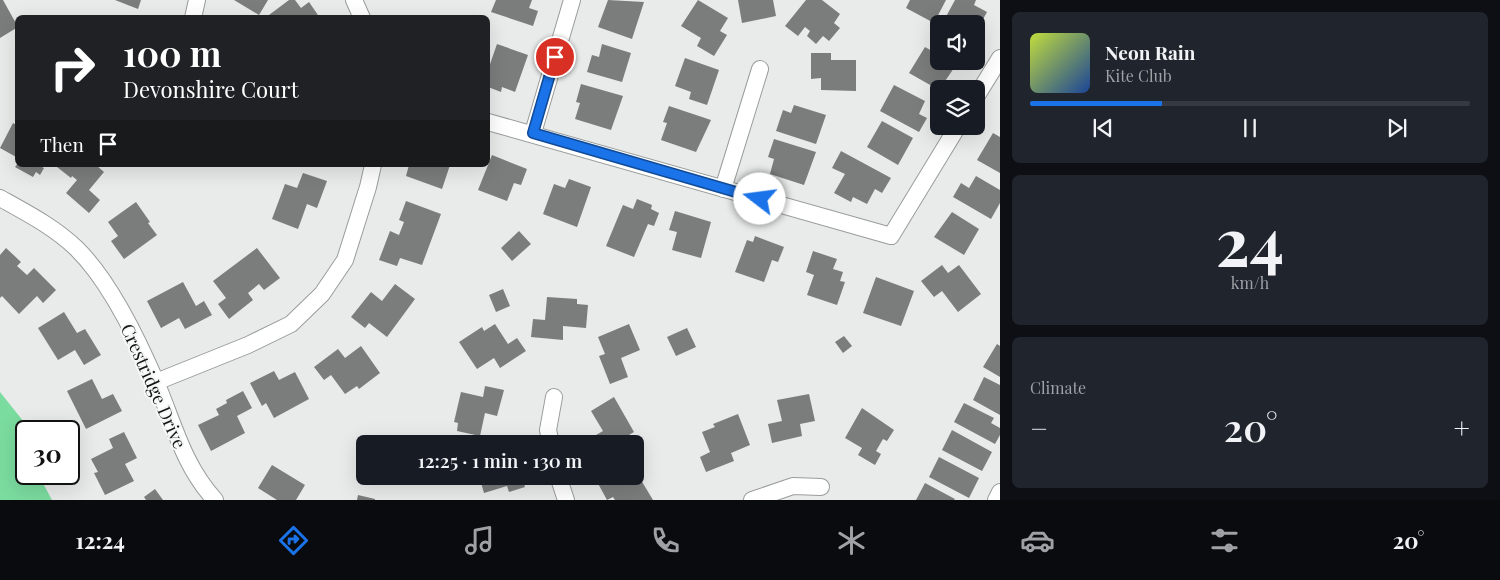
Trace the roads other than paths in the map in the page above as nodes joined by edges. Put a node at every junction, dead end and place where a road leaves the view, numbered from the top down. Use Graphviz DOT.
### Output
graph roads {
  1 [pos="197,0"];
  2 [pos="354,0"];
  3 [pos="572,0"];
  4 [pos="194,15"];
  5 [pos="361,15"];
  6 [pos="1000,58"];
  7 [pos="760,69"];
  8 [pos="985,82"];
  9 [pos="490,122"];
  10 [pos="533,133"];
  11 [pos="953,135"];
  12 [pos="372,167"];
  13 [pos="723,189"];
  14 [pos="0,198"];
  15 [pos="156,382"];
  16 [pos="554,397"];
  17 [pos="549,435"];
  18 [pos="561,485"];
  19 [pos="821,487"];
  20 [pos="1000,492"];
  21 [pos="215,500"];
  22 [pos="566,500"];
  23 [pos="752,500"];
  24 [pos="996,500"];
  1 -- 4 [label="street"];
  2 -- 5 [label="street"];
  3 -- 10 [label="street"];
  6 -- 8 [label="street"];
  7 -- 13 [label="street"];
  9 -- 10 [label="street"];
  10 -- 13 [label="street"];
  11 -- 13 [label="street"];
  12 -- 15 [label="street"];
  14 -- 15 [label="street, Crestridge Drive"];
  15 -- 21 [label="street, Crestridge Drive"];
  16 -- 17 [label="street"];
  18 -- 22 [label="street"];
  19 -- 23 [label="street"];
  20 -- 24 [label="street"];
}
